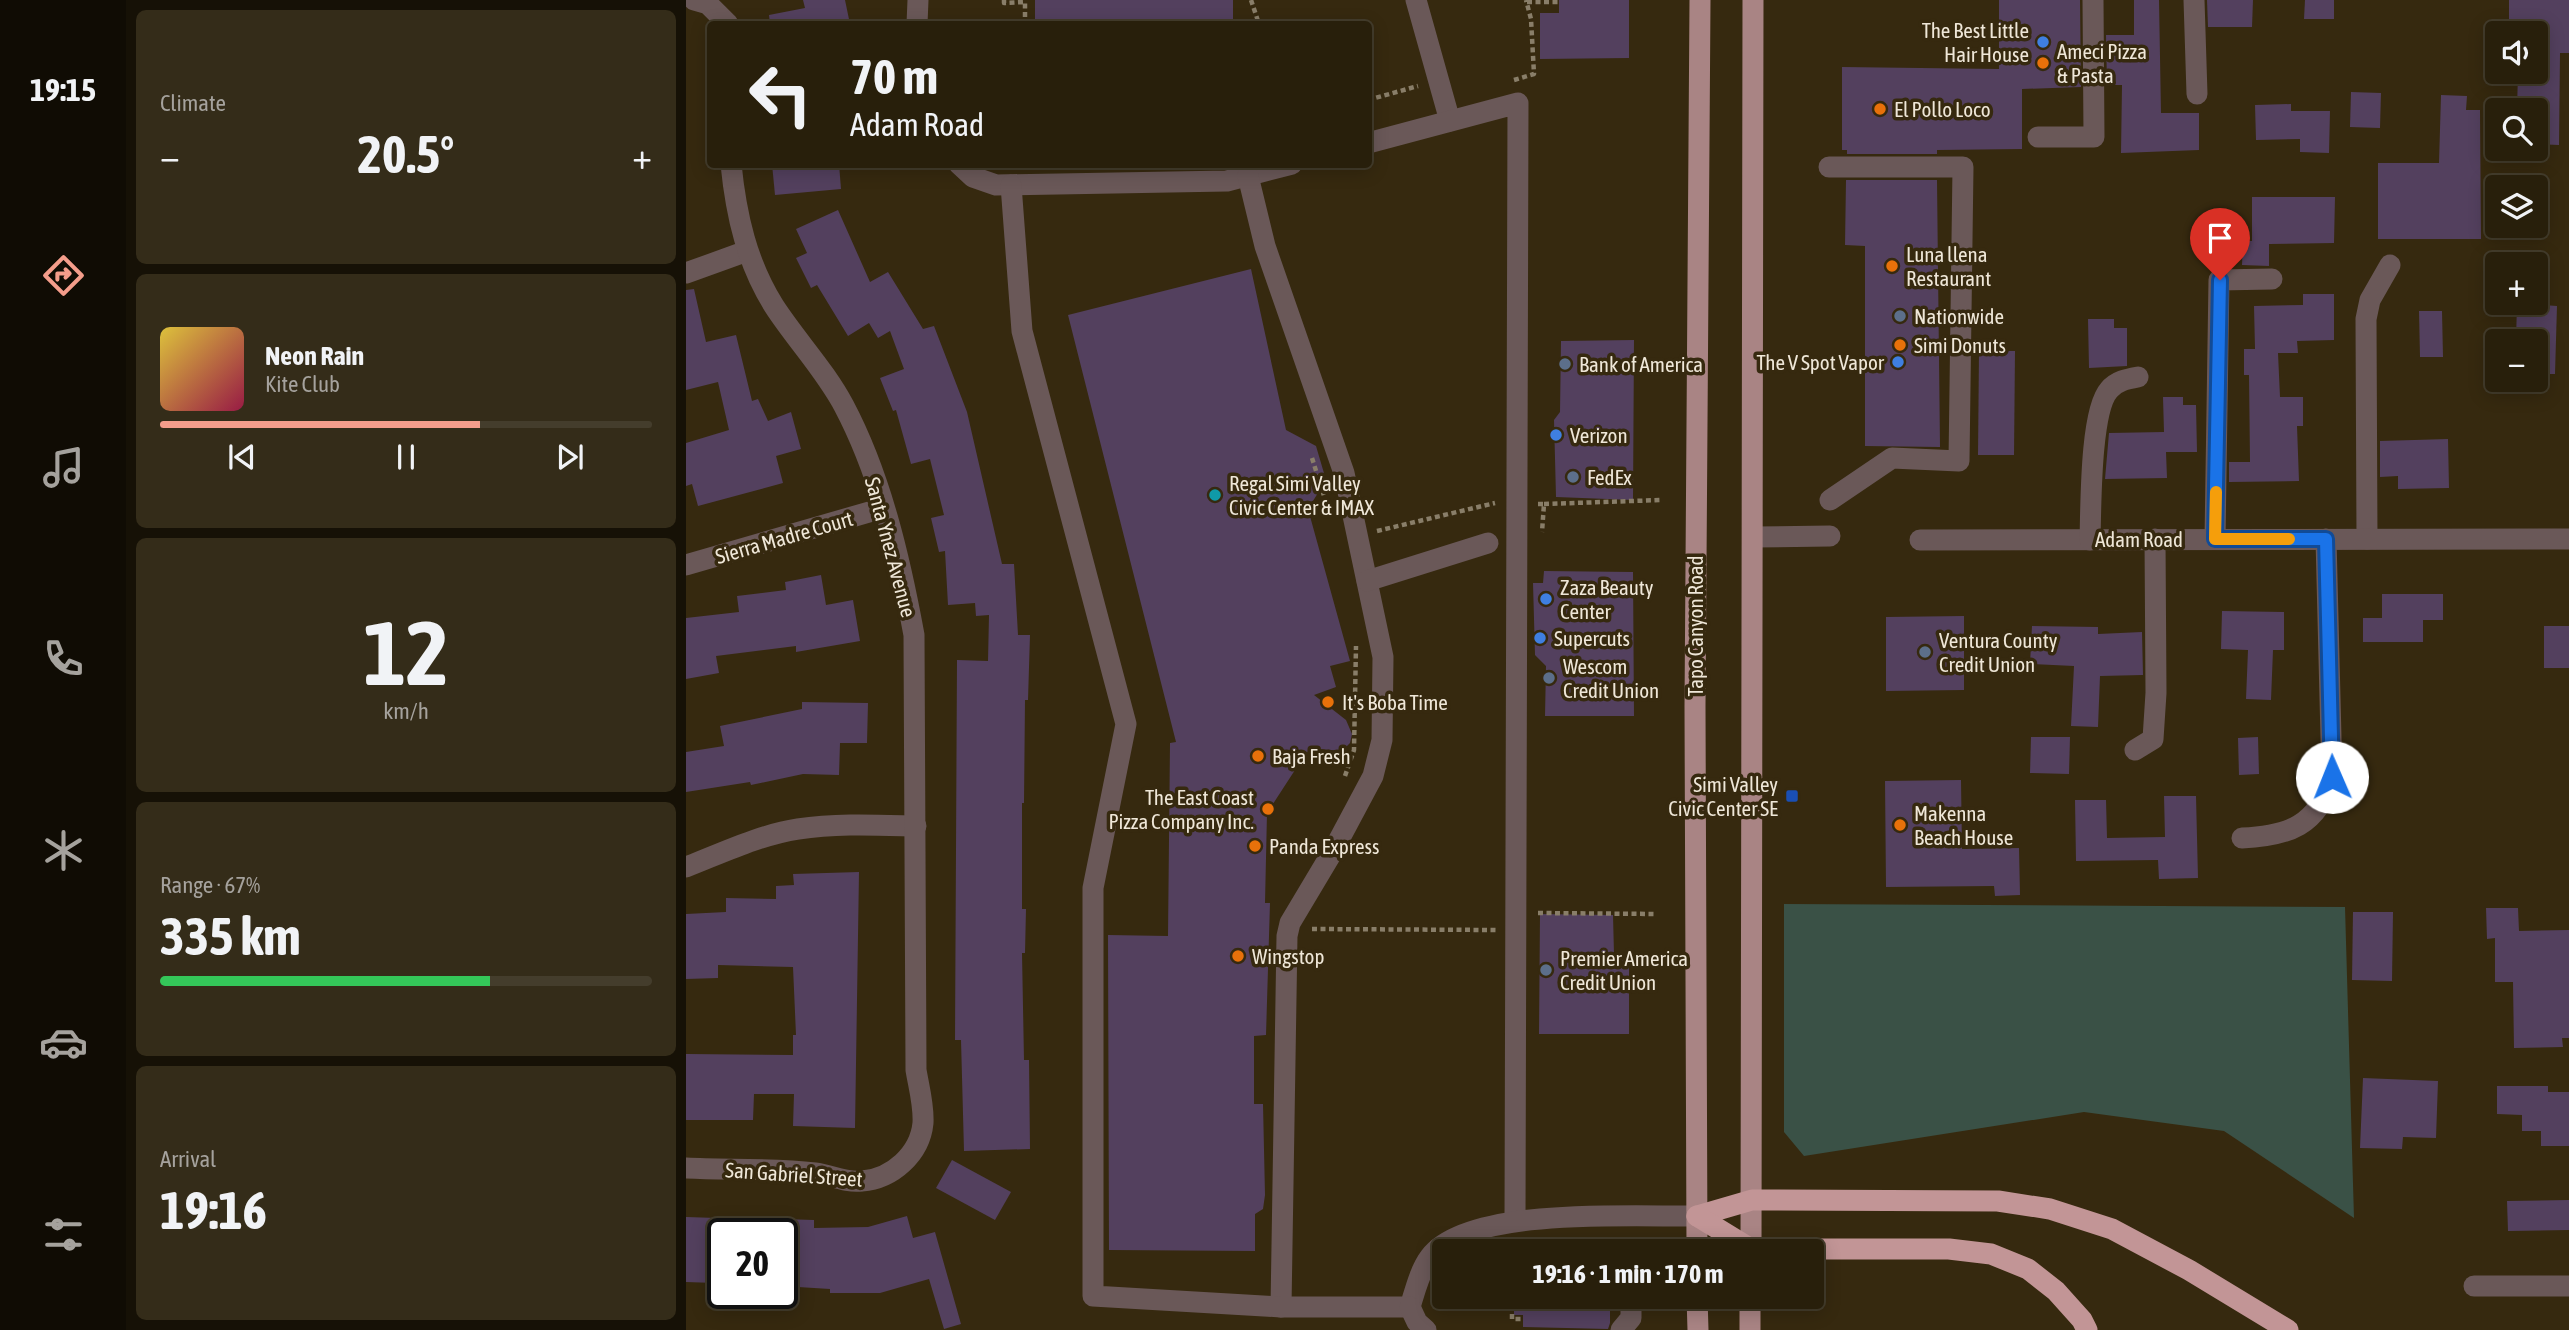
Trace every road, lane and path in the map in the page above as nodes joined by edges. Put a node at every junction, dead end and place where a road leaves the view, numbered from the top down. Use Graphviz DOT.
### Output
graph roads {
  1 [pos="694,0"];
  2 [pos="918,0"];
  3 [pos="1004,0"];
  4 [pos="1251,0"];
  5 [pos="1416,0"];
  6 [pos="1700,0"];
  7 [pos="1753,0"];
  8 [pos="2093,0"];
  9 [pos="2194,0"];
  10 [pos="1527,1"];
  11 [pos="1559,2"];
  12 [pos="722,18"];
  13 [pos="917,21"];
  14 [pos="1025,21"];
  15 [pos="1258,21"];
  16 [pos="1504,83"];
  17 [pos="1441,92"];
  18 [pos="2197,94"];
  19 [pos="1372,99"];
  20 [pos="1450,121"];
  21 [pos="2038,137"];
  22 [pos="1372,143"];
  23 [pos="1829,167"];
  24 [pos="731,168"];
  25 [pos="963,168"];
  26 [pos="1277,168"];
  27 [pos="1248,176"];
  28 [pos="1011,185"];
  29 [pos="747,251"];
  30 [pos="2390,265"];
  31 [pos="686,272"];
  32 [pos="2272,279"];
  33 [pos="2138,377"];
  34 [pos="1661,500"];
  35 [pos="1830,500"];
  36 [pos="1518,504"];
  37 [pos="1544,504"];
  38 [pos="883,508"];
  39 [pos="1542,534"];
  40 [pos="1358,536"];
  41 [pos="1830,536"];
  42 [pos="1754,537"];
  43 [pos="2155,539"];
  44 [pos="2215,539"];
  45 [pos="2326,539"];
  46 [pos="2367,539"];
  47 [pos="2569,539"];
  48 [pos="1920,540"];
  49 [pos="2090,540"];
  50 [pos="1488,543"];
  51 [pos="686,565"];
  52 [pos="1367,581"];
  53 [pos="1357,642"];
  54 [pos="2135,750"];
  55 [pos="1341,788"];
  56 [pos="916,826"];
  57 [pos="2242,838"];
  58 [pos="686,867"];
  59 [pos="1656,914"];
  60 [pos="1290,923"];
  61 [pos="1517,930"];
  62 [pos="916,1049"];
  63 [pos="686,1168"];
  64 [pos="1752,1200"];
  65 [pos="1696,1216"];
  66 [pos="1524,1219"];
  67 [pos="1530,1239"];
  68 [pos="1697,1239"];
  69 [pos="1733,1239"];
  70 [pos="1751,1239"];
  71 [pos="1824,1250"];
  72 [pos="2474,1286"];
  73 [pos="2569,1286"];
  74 [pos="1281,1307"];
  75 [pos="1410,1307"];
  76 [pos="1513,1309"];
  77 [pos="1631,1309"];
  78 [pos="1697,1309"];
  79 [pos="1751,1309"];
  80 [pos="1523,1319"];
  81 [pos="1426,1330"];
  82 [pos="1621,1330"];
  83 [pos="1698,1330"];
  84 [pos="1750,1330"];
  85 [pos="2087,1330"];
  86 [pos="2288,1330"];
  1 -- 12 [label="street"];
  2 -- 13 [label="street"];
  3 -- 14 [label="path"];
  4 -- 15 [label="path"];
  5 -- 17 [label="street"];
  6 -- 65 [label="main road, Tapo Canyon Road"];
  7 -- 42 [label="main road"];
  8 -- 21 [label="street"];
  9 -- 18 [label="street"];
  10 -- 11 [label="path"];
  10 -- 16 [label="path"];
  17 -- 19 [label="path"];
  17 -- 20 [label="street"];
  20 -- 22 [label="street"];
  20 -- 36 [label="street"];
  23 -- 35 [label="street"];
  24 -- 29 [label="street, Santa Ynez Avenue"];
  25 -- 28 [label="street"];
  26 -- 27 [label="street"];
  27 -- 28 [label="street"];
  27 -- 40 [label="street"];
  28 -- 74 [label="street"];
  29 -- 31 [label="street"];
  29 -- 38 [label="street, Santa Ynez Avenue"];
  30 -- 46 [label="street"];
  32 -- 44 [label="street"];
  33 -- 49 [label="street"];
  34 -- 37 [label="path"];
  36 -- 37 [label="path"];
  36 -- 40 [label="path"];
  36 -- 61 [label="street"];
  37 -- 39 [label="path"];
  38 -- 51 [label="street, Sierra Madre Court"];
  38 -- 56 [label="street, Santa Ynez Avenue"];
  40 -- 52 [label="street"];
  41 -- 42 [label="street"];
  42 -- 64 [label="main road"];
  43 -- 44 [label="street, Adam Road"];
  43 -- 49 [label="street, Adam Road"];
  43 -- 54 [label="street"];
  44 -- 45 [label="street, Adam Road"];
  45 -- 46 [label="street, Adam Road"];
  45 -- 57 [label="street"];
  46 -- 47 [label="street, Adam Road"];
  48 -- 49 [label="street, Adam Road"];
  50 -- 52 [label="street"];
  52 -- 60 [label="street"];
  53 -- 55 [label="path"];
  56 -- 58 [label="street"];
  56 -- 62 [label="street, Santa Ynez Avenue"];
  59 -- 61 [label="path"];
  60 -- 61 [label="path"];
  60 -- 74 [label="street"];
  61 -- 66 [label="street"];
  62 -- 63 [label="street, San Gabriel Street"];
  64 -- 65 [label="highway"];
  64 -- 70 [label="main road"];
  64 -- 86 [label="highway"];
  65 -- 66 [label="street"];
  65 -- 68 [label="main road, Tapo Canyon Road"];
  65 -- 69 [label="highway"];
  66 -- 67 [label="path"];
  66 -- 75 [label="street"];
  71 -- 85 [label="highway"];
  72 -- 73 [label="street"];
  74 -- 75 [label="street"];
  75 -- 81 [label="street"];
  76 -- 80 [label="path"];
  77 -- 82 [label="street"];
  78 -- 83 [label="main road"];
  79 -- 84 [label="main road"];
}
